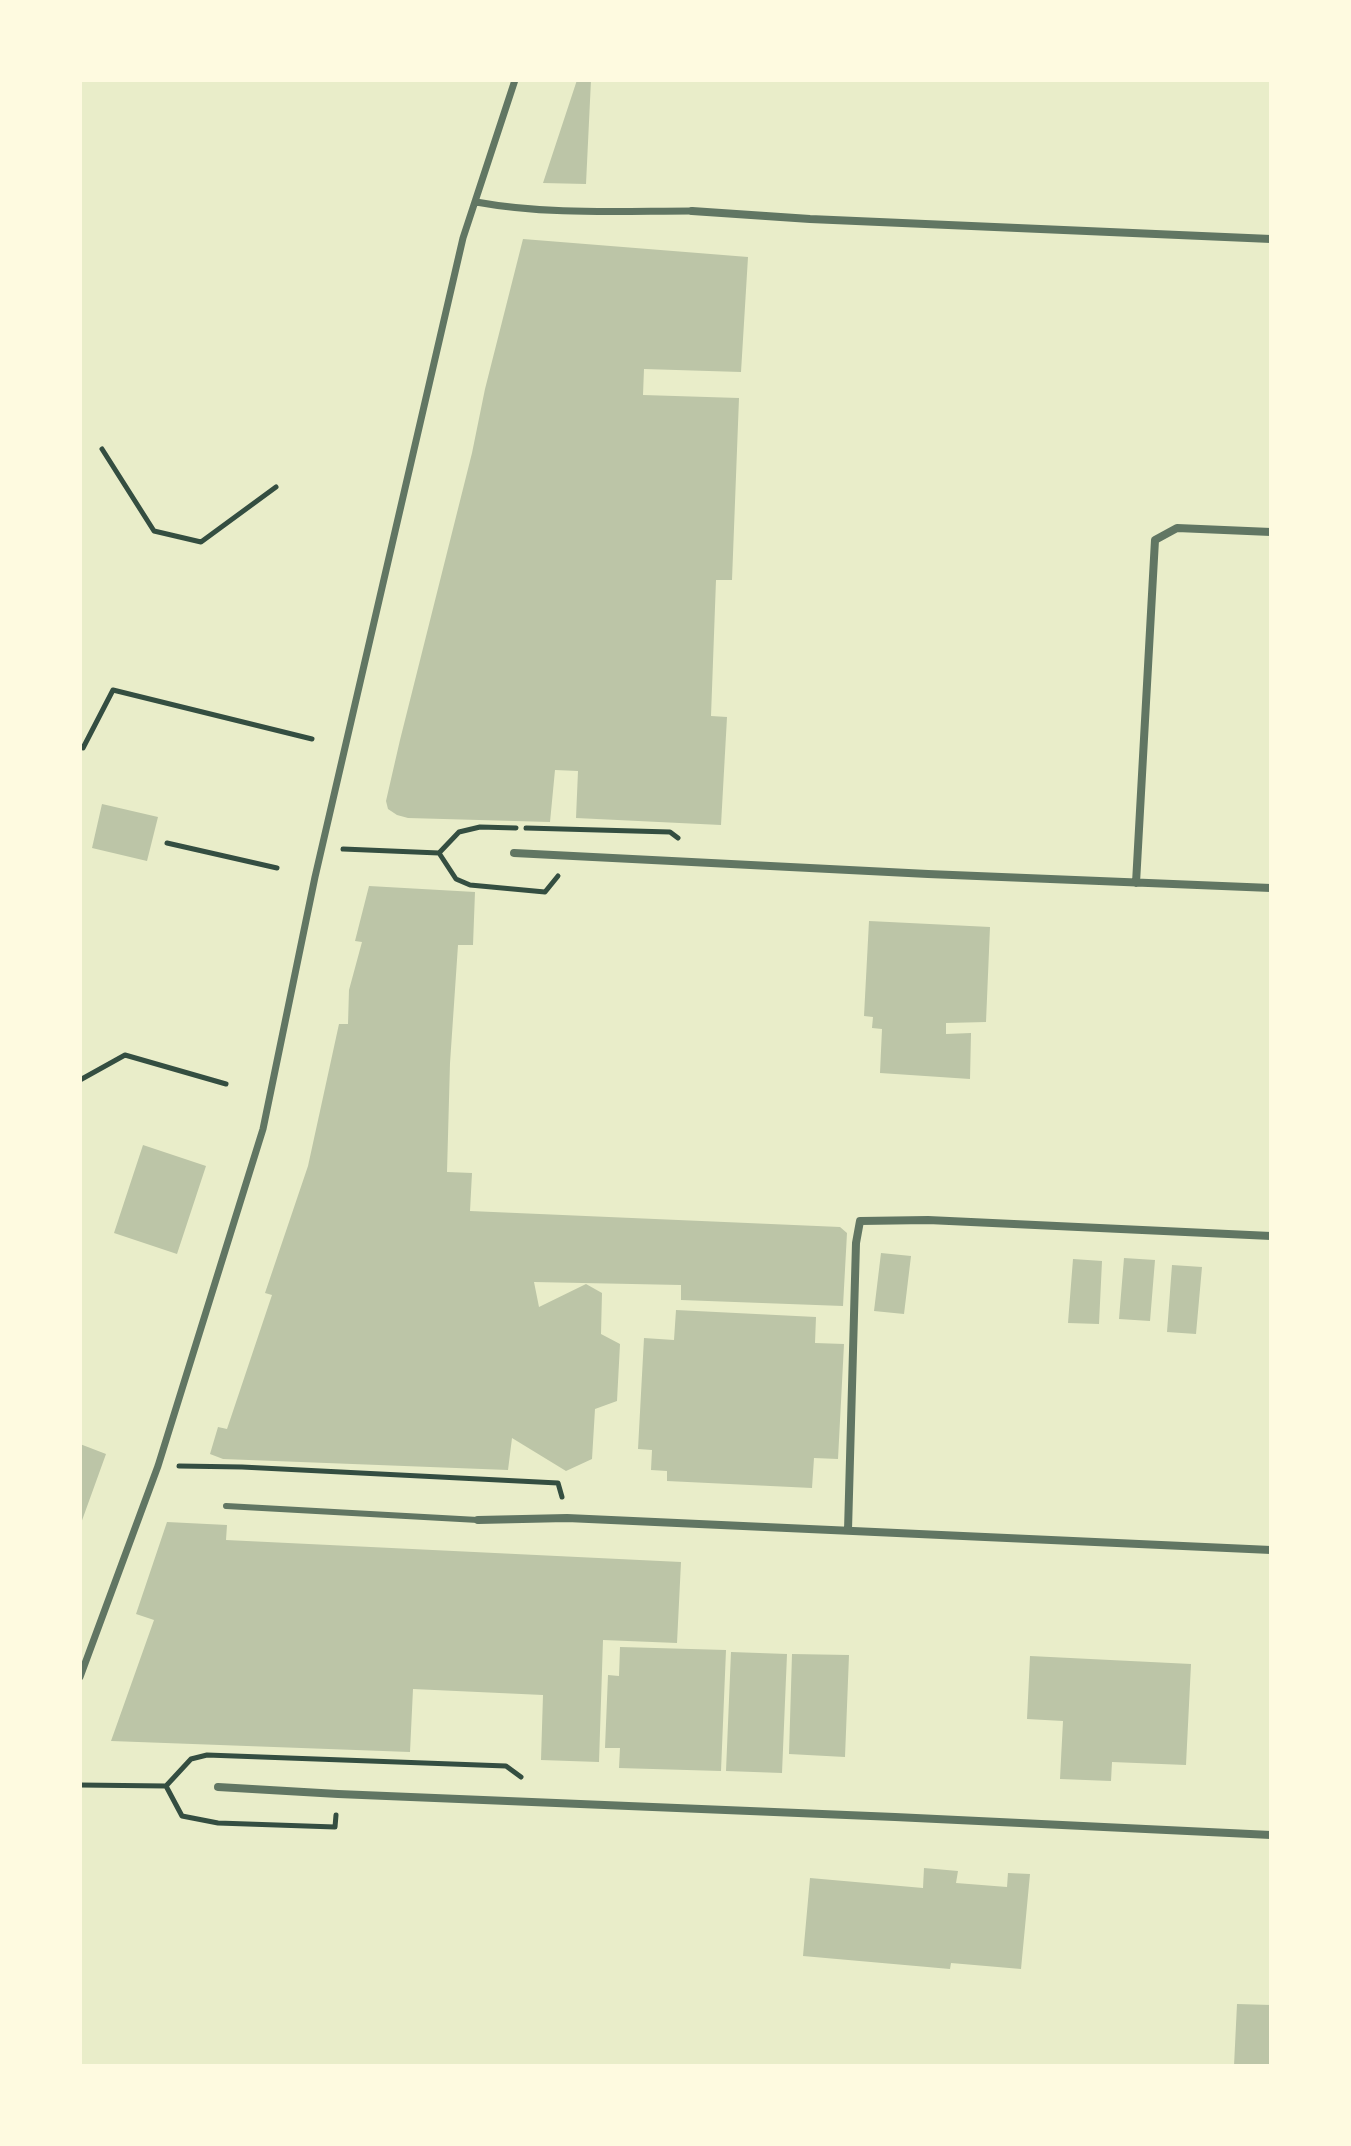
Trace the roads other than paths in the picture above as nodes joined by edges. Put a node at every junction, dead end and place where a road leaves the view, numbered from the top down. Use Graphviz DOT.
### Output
graph roads {
  1 [pos="515,80"];
  2 [pos="476,202"];
  3 [pos="692,211"];
  4 [pos="1271,239"];
  5 [pos="1271,532"];
  6 [pos="514,853"];
  7 [pos="1136,883"];
  8 [pos="1271,888"];
  9 [pos="1271,1236"];
  10 [pos="226,1506"];
  11 [pos="478,1520"];
  12 [pos="848,1530"];
  13 [pos="1271,1550"];
  14 [pos="80,1677"];
  15 [pos="218,1787"];
  16 [pos="1271,1835"];
  1 -- 2 [label="street"];
  2 -- 3 [label="street"];
  2 -- 14 [label="street"];
  3 -- 4 [label="street"];
  5 -- 7 [label="street"];
  6 -- 7 [label="street"];
  7 -- 8 [label="street"];
  9 -- 12 [label="street"];
  10 -- 11 [label="lane"];
  11 -- 12 [label="street"];
  12 -- 13 [label="street"];
  15 -- 16 [label="street"];
}
